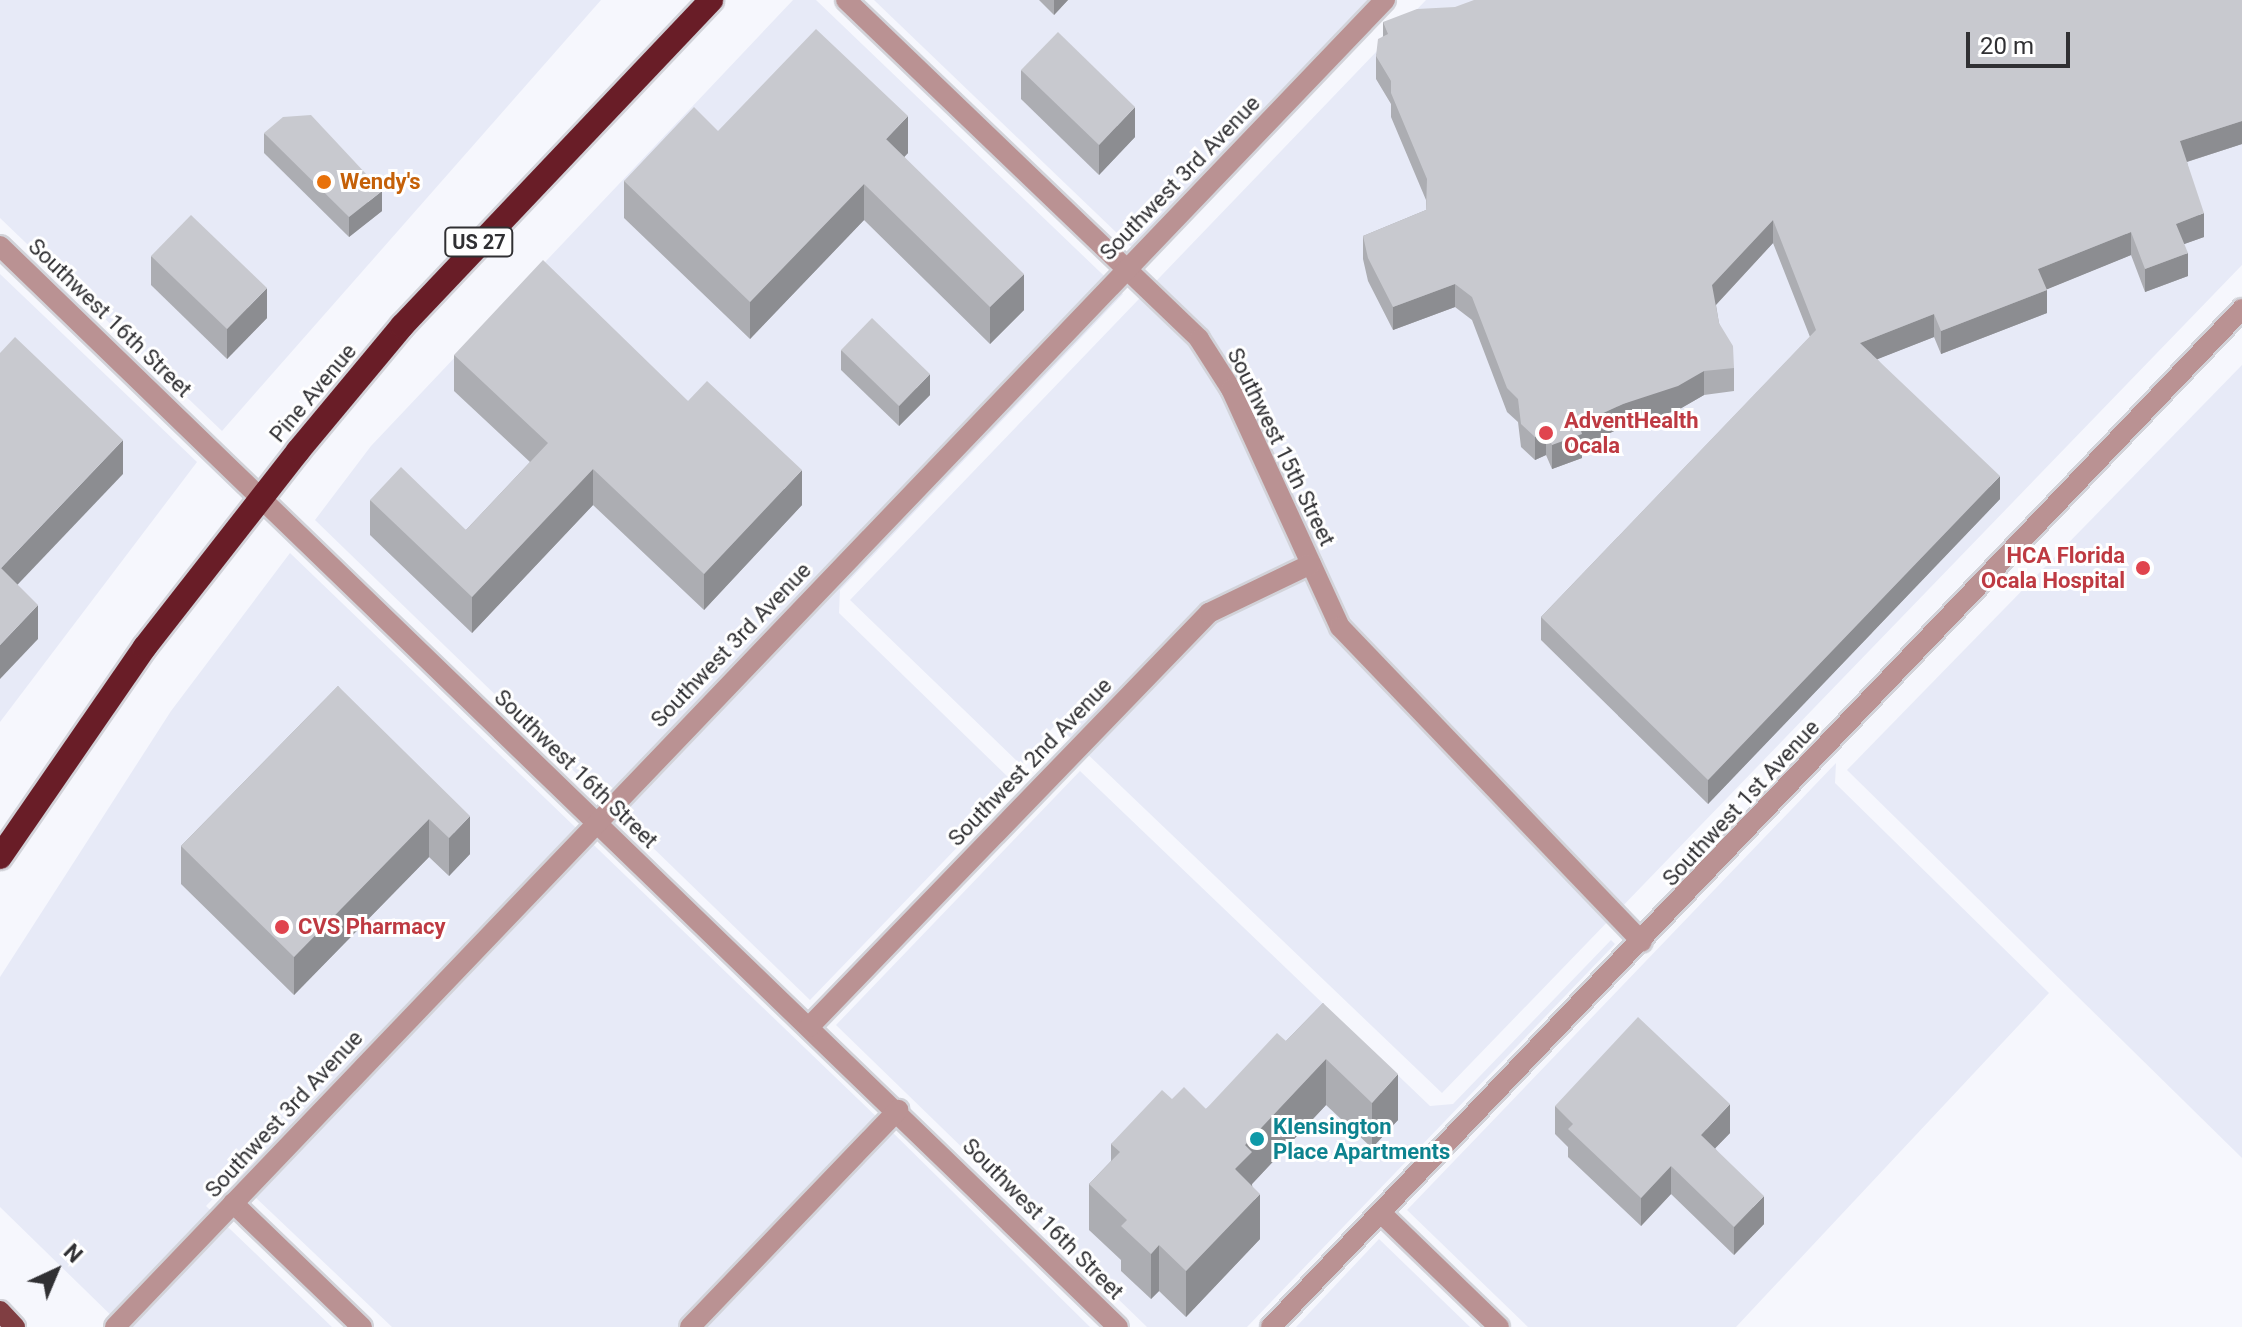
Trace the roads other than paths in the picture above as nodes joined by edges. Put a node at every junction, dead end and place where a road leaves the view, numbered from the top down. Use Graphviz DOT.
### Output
graph roads {
  1 [pos="711,0"];
  2 [pos="846,0"];
  3 [pos="1385,0"];
  4 [pos="0,246"];
  5 [pos="1125,269"];
  6 [pos="2242,309"];
  7 [pos="261,496"];
  8 [pos="1311,564"];
  9 [pos="596,820"];
  10 [pos="0,857"];
  11 [pos="1642,942"];
  12 [pos="809,1027"];
  13 [pos="898,1110"];
  14 [pos="233,1203"];
  15 [pos="1381,1213"];
  16 [pos="0,1311"];
  17 [pos="15,1327"];
  18 [pos="115,1327"];
  19 [pos="362,1327"];
  20 [pos="690,1327"];
  21 [pos="1118,1327"];
  22 [pos="1271,1327"];
  23 [pos="1499,1327"];
  1 -- 7 [label="highway, Pine Avenue / US 27"];
  2 -- 5 [label="street, Southwest 15th Street"];
  3 -- 5 [label="street, Southwest 3rd Avenue"];
  4 -- 7 [label="street, Southwest 16th Street"];
  5 -- 8 [label="street, Southwest 15th Street"];
  5 -- 9 [label="street, Southwest 3rd Avenue"];
  6 -- 11 [label="street, Southwest 1st Avenue"];
  7 -- 9 [label="street, Southwest 16th Street"];
  7 -- 10 [label="highway, Pine Avenue / US 27"];
  8 -- 11 [label="street, Southwest 15th Street"];
  8 -- 12 [label="street, Southwest 2nd Avenue"];
  9 -- 12 [label="street, Southwest 16th Street"];
  9 -- 14 [label="street, Southwest 3rd Avenue"];
  11 -- 15 [label="street, Southwest 1st Avenue"];
  12 -- 13 [label="street, Southwest 16th Street"];
  13 -- 20 [label="street"];
  13 -- 21 [label="street, Southwest 16th Street"];
  14 -- 18 [label="street, Southwest 3rd Avenue"];
  14 -- 19 [label="street"];
  15 -- 22 [label="street, Southwest 1st Avenue"];
  15 -- 23 [label="street"];
  16 -- 17 [label="main road"];
}
